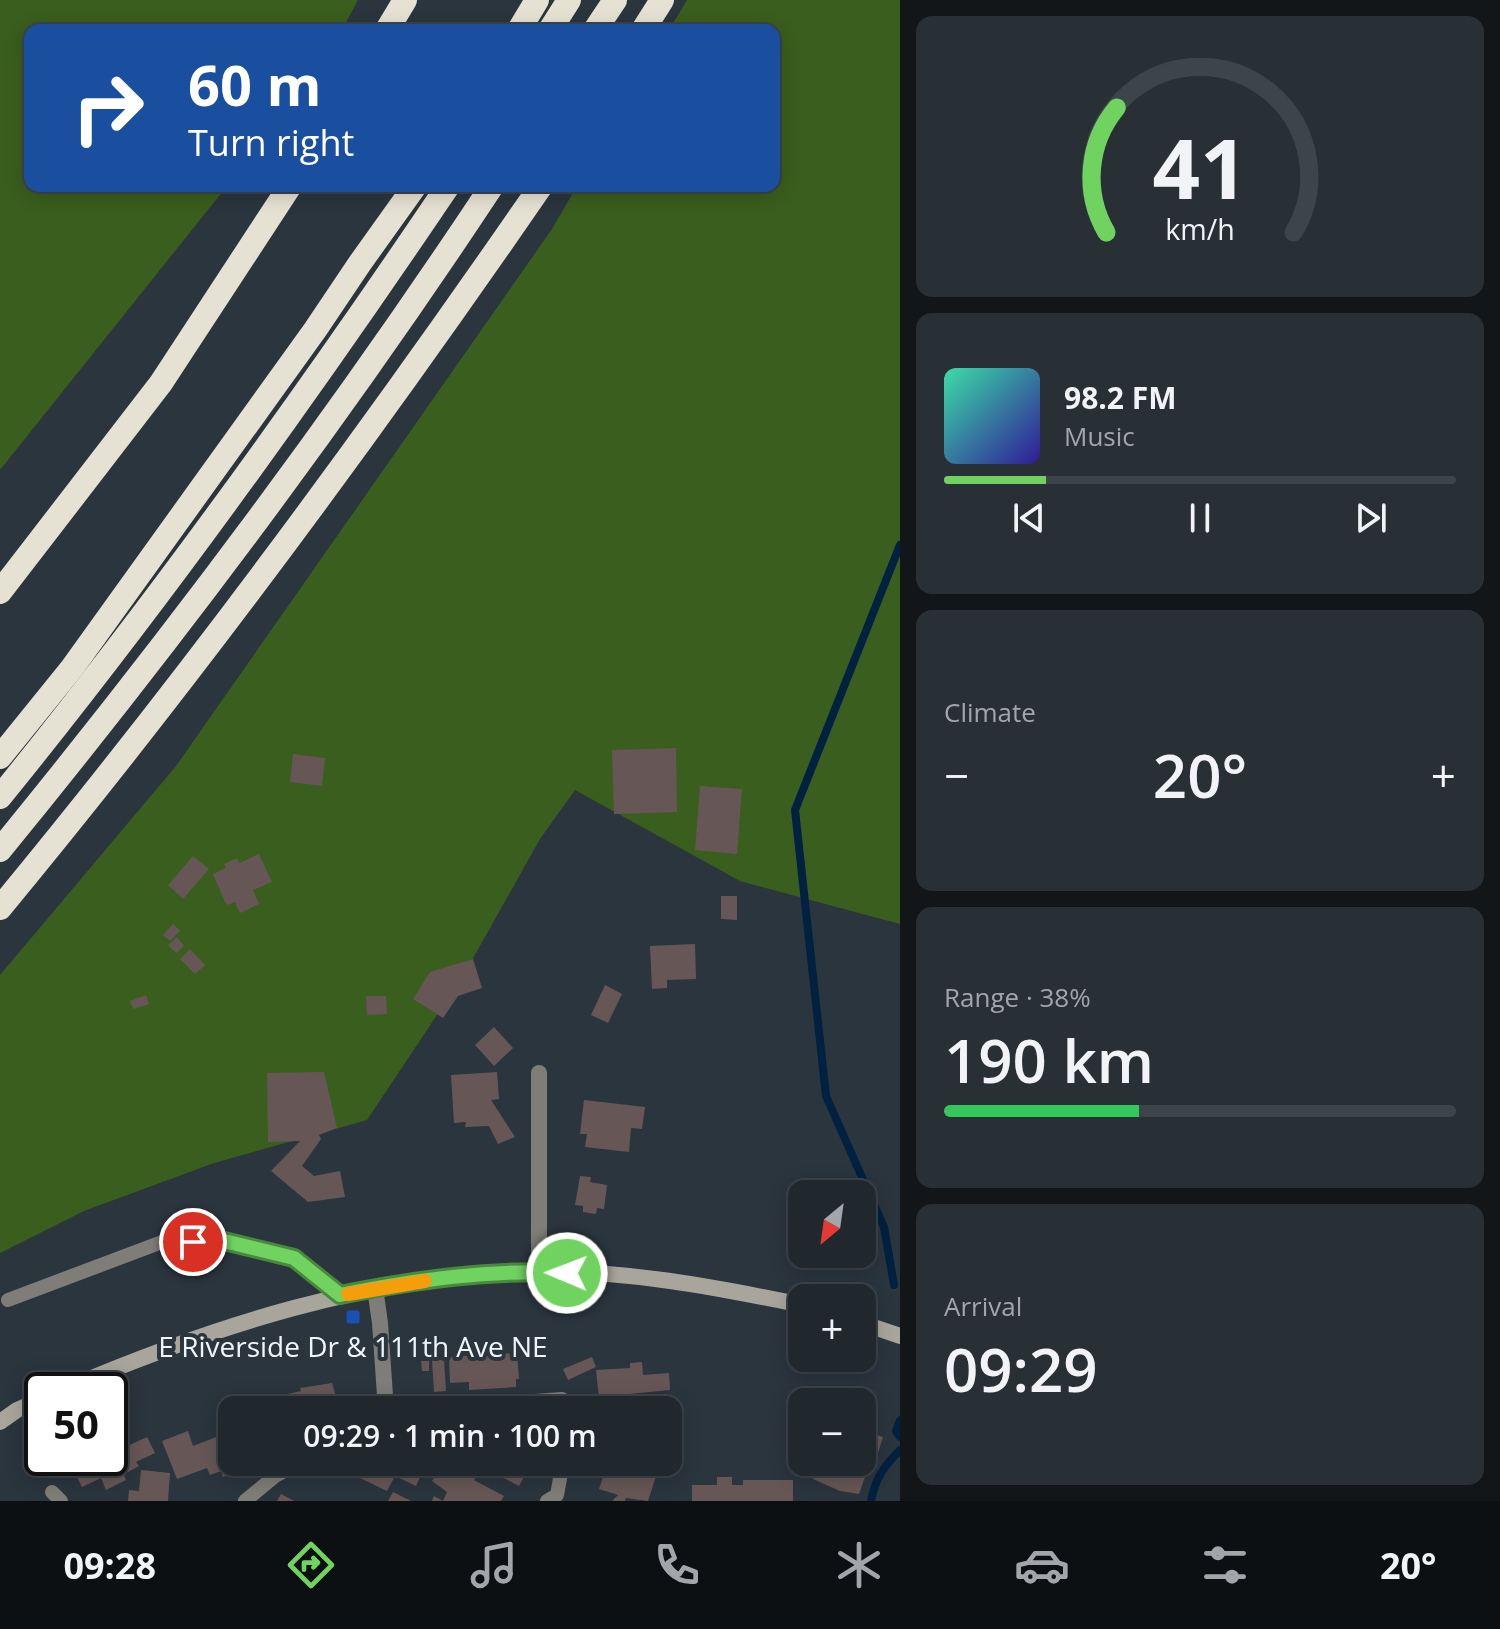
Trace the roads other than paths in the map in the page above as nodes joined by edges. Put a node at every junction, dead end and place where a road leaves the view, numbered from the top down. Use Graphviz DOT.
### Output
graph roads {
  1 [pos="405,0"];
  2 [pos="524,0"];
  3 [pos="537,0"];
  4 [pos="569,0"];
  5 [pos="615,0"];
  6 [pos="662,0"];
  7 [pos="391,24"];
  8 [pos="519,24"];
  9 [pos="522,24"];
  10 [pos="554,24"];
  11 [pos="599,24"];
  12 [pos="647,24"];
  13 [pos="286,192"];
  14 [pos="411,192"];
  15 [pos="444,192"];
  16 [pos="488,192"];
  17 [pos="537,192"];
  18 [pos="0,592"];
  19 [pos="0,757"];
  20 [pos="0,797"];
  21 [pos="0,850"];
  22 [pos="0,908"];
  23 [pos="539,1073"];
  24 [pos="539,1272"];
  25 [pos="375,1288"];
  26 [pos="340,1295"];
  27 [pos="8,1300"];
  28 [pos="788,1302"];
  29 [pos="876,1328"];
  30 [pos="900,1336"];
  31 [pos="105,1372"];
  32 [pos="385,1396"];
  33 [pos="24,1407"];
  34 [pos="0,1422"];
  35 [pos="275,1476"];
  36 [pos="560,1476"];
  37 [pos="245,1501"];
  38 [pos="547,1501"];
  1 -- 7 [label="highway"];
  2 -- 8 [label="highway"];
  3 -- 9 [label="highway"];
  4 -- 10 [label="highway"];
  5 -- 11 [label="highway"];
  6 -- 12 [label="highway"];
  13 -- 18 [label="highway"];
  14 -- 19 [label="highway"];
  15 -- 20 [label="highway"];
  16 -- 21 [label="highway"];
  17 -- 22 [label="highway"];
  23 -- 24 [label="street"];
  24 -- 25 [label="main road"];
  24 -- 28 [label="main road"];
  25 -- 26 [label="main road"];
  25 -- 32 [label="street"];
  26 -- 27 [label="lane"];
  26 -- 31 [label="main road"];
  29 -- 30 [label="main road"];
  33 -- 34 [label="main road"];
  35 -- 37 [label="lane"];
  36 -- 38 [label="lane"];
}
